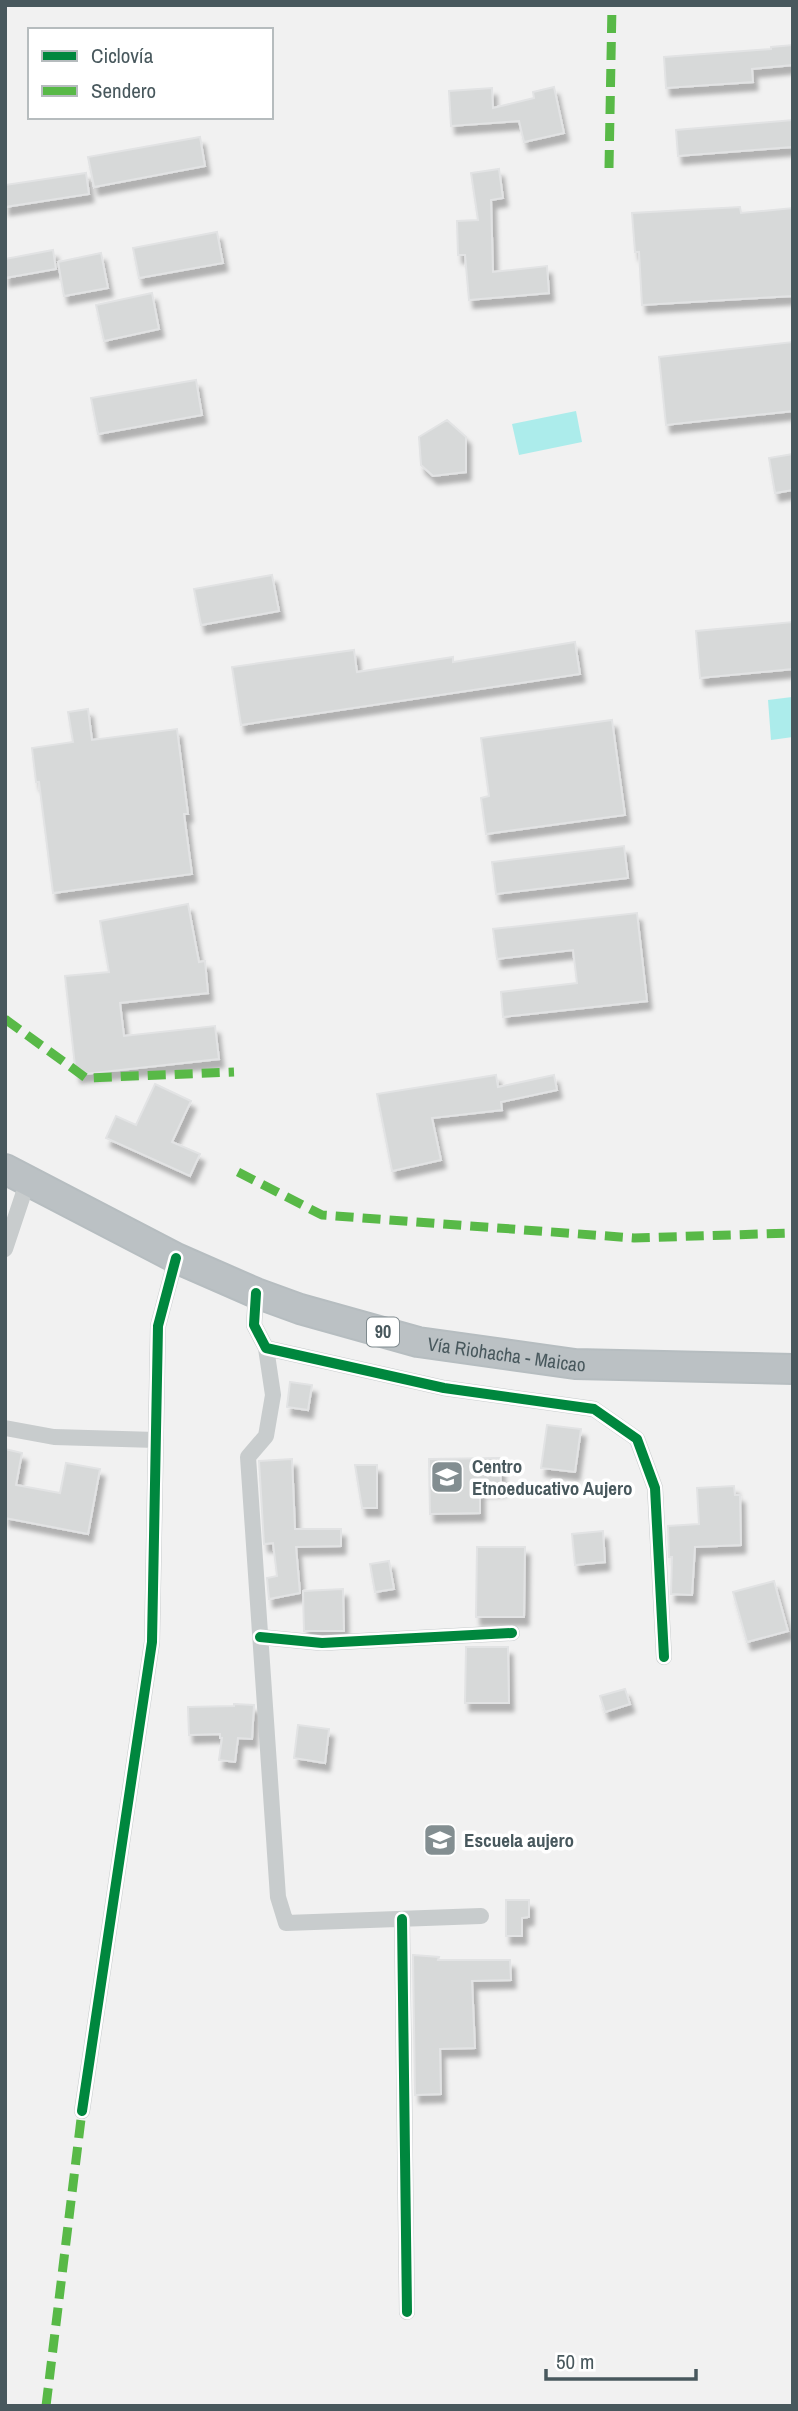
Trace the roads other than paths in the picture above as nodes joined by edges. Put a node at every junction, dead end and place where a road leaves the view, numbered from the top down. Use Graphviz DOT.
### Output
graph roads {
  1 [pos="16,1176"];
  2 [pos="5,1249"];
  3 [pos="176,1258"];
  4 [pos="256,1293"];
  5 [pos="267,1348"];
  6 [pos="793,1369"];
  7 [pos="5,1428"];
  8 [pos="156,1440"];
  9 [pos="512,1633"];
  10 [pos="260,1637"];
  11 [pos="663,1657"];
  12 [pos="481,1916"];
  13 [pos="402,1919"];
  14 [pos="82,2111"];
  15 [pos="407,2312"];
  1 -- 2 [label="street"];
  1 -- 3 [label="highway, Vía Riohacha - Maicao / 90"];
  3 -- 4 [label="highway, Vía Riohacha - Maicao / 90"];
  3 -- 8 [label="street"];
  4 -- 5 [label="street"];
  4 -- 6 [label="highway, Vía Riohacha - Maicao / 90"];
  5 -- 10 [label="street"];
  5 -- 11 [label="street"];
  7 -- 8 [label="street"];
  8 -- 14 [label="street"];
  9 -- 10 [label="street"];
  10 -- 13 [label="street"];
  12 -- 13 [label="street"];
  13 -- 15 [label="street"];
}
